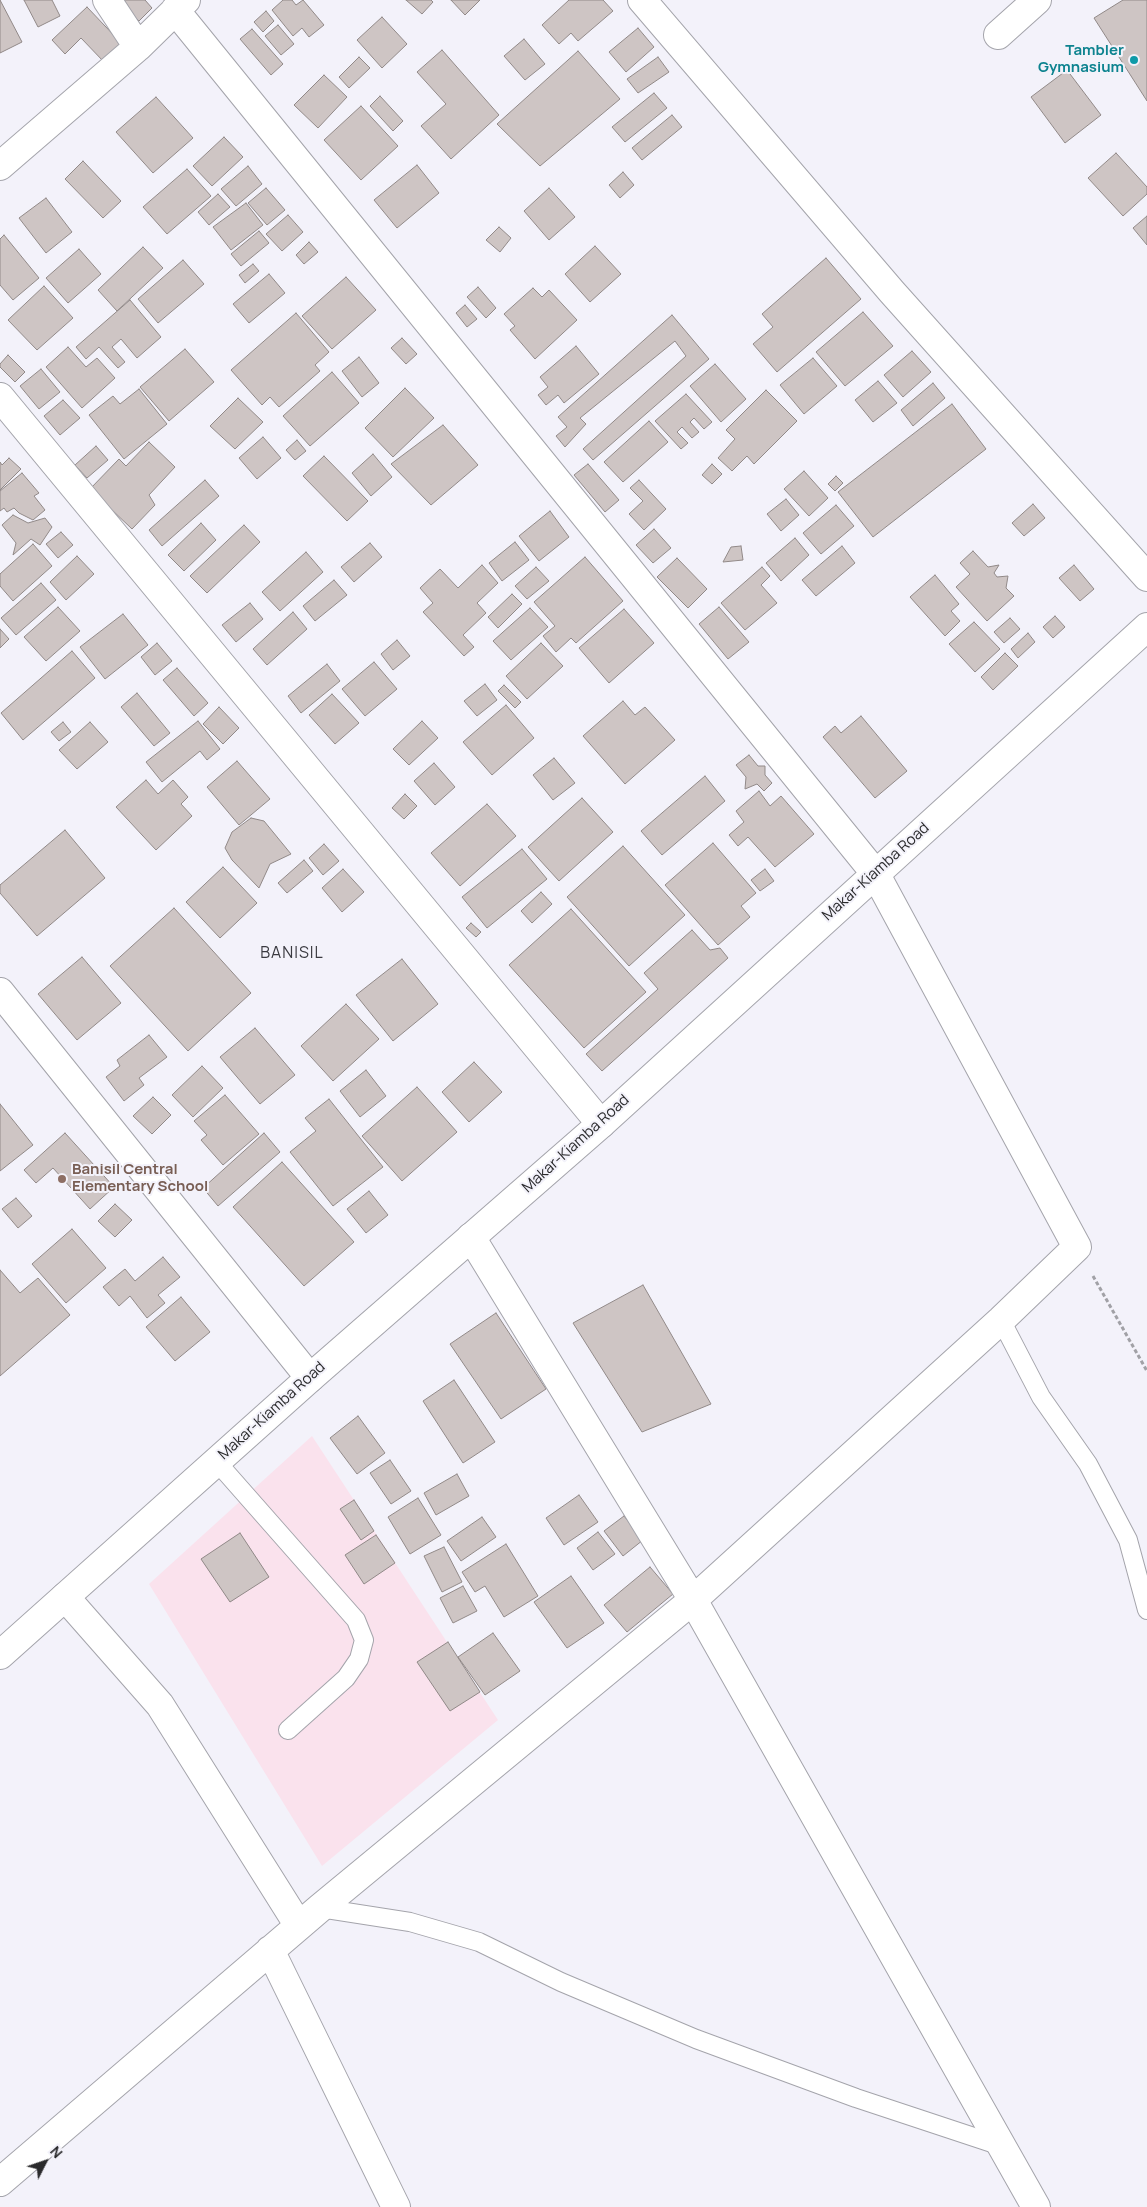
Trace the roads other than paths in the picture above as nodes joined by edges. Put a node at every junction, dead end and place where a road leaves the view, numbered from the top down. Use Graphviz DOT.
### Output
graph roads {
  1 [pos="107,0"];
  2 [pos="642,0"];
  3 [pos="1037,0"];
  4 [pos="181,5"];
  5 [pos="998,35"];
  6 [pos="138,47"];
  7 [pos="0,166"];
  8 [pos="0,397"];
  9 [pos="1147,577"];
  10 [pos="1147,627"];
  11 [pos="875,873"];
  12 [pos="0,992"];
  13 [pos="601,1124"];
  14 [pos="471,1237"];
  15 [pos="1001,1320"];
  16 [pos="310,1378"];
  17 [pos="216,1461"];
  18 [pos="65,1597"];
  19 [pos="693,1600"];
  20 [pos="1147,1610"];
  21 [pos="0,1655"];
  22 [pos="288,1730"];
  23 [pos="320,1908"];
  24 [pos="299,1926"];
  25 [pos="270,1950"];
  26 [pos="1004,2147"];
  27 [pos="0,2182"];
  28 [pos="396,2207"];
  29 [pos="1036,2207"];
  1 -- 6 [label="street"];
  2 -- 9 [label="street"];
  3 -- 5 [label="street"];
  4 -- 6 [label="street"];
  4 -- 11 [label="street"];
  6 -- 7 [label="street"];
  8 -- 13 [label="street"];
  10 -- 11 [label="street, Makar-Kiamba Road"];
  11 -- 13 [label="street, Makar-Kiamba Road"];
  11 -- 15 [label="street"];
  12 -- 16 [label="street"];
  13 -- 14 [label="street, Makar-Kiamba Road"];
  14 -- 16 [label="street, Makar-Kiamba Road"];
  14 -- 19 [label="street"];
  15 -- 19 [label="street"];
  15 -- 20 [label="lane"];
  16 -- 17 [label="street, Makar-Kiamba Road"];
  17 -- 18 [label="street, Makar-Kiamba Road"];
  17 -- 22 [label="lane"];
  18 -- 21 [label="street, Makar-Kiamba Road"];
  18 -- 24 [label="street"];
  19 -- 23 [label="street"];
  19 -- 26 [label="street"];
  23 -- 24 [label="street"];
  23 -- 26 [label="lane"];
  24 -- 25 [label="street"];
  25 -- 27 [label="street"];
  25 -- 28 [label="street"];
  26 -- 29 [label="street"];
}
